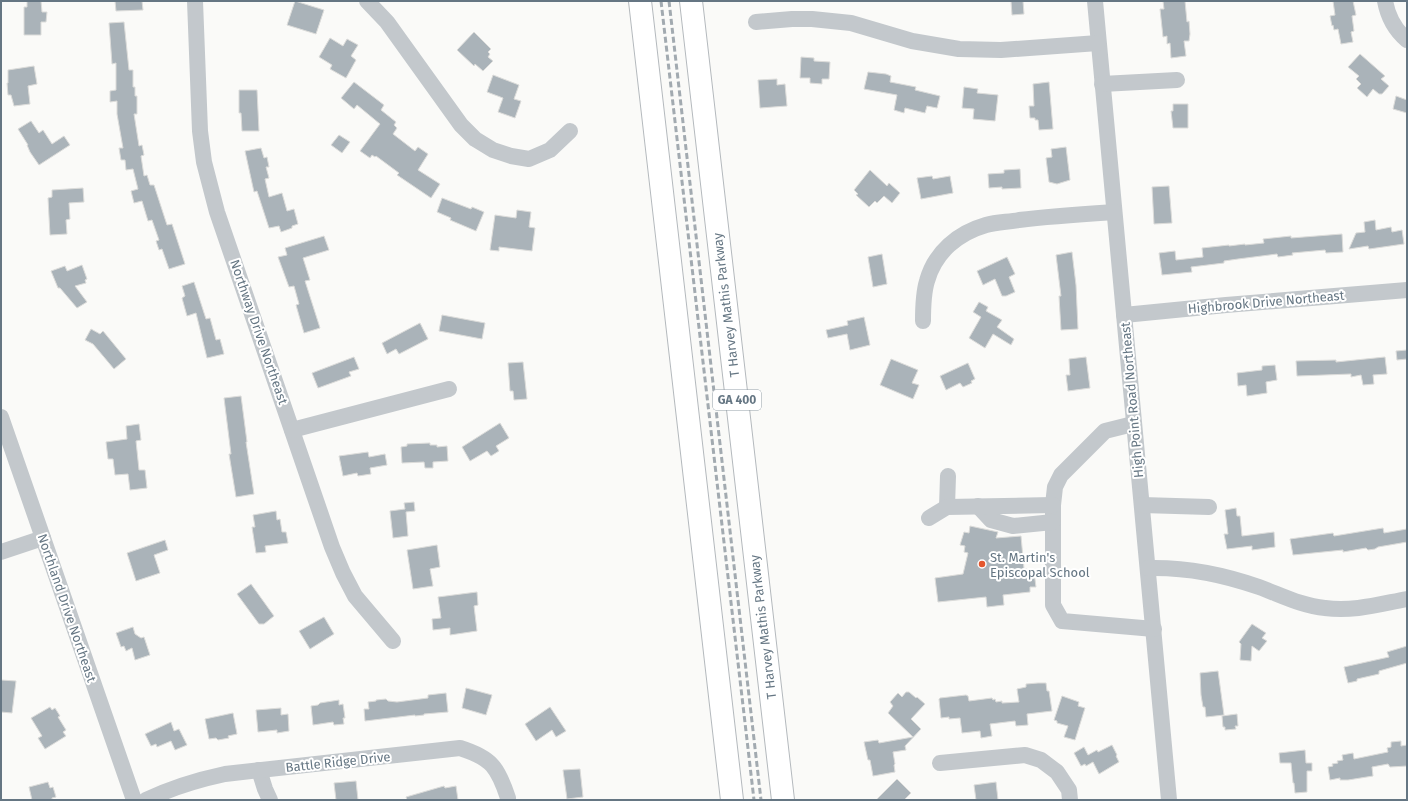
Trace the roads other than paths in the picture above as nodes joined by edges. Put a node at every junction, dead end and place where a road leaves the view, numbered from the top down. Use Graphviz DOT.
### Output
graph roads {
  1 [pos="195,1"];
  2 [pos="368,1"];
  3 [pos="640,1"];
  4 [pos="690,1"];
  5 [pos="1095,1"];
  6 [pos="1385,1"];
  7 [pos="756,22"];
  8 [pos="1407,40"];
  9 [pos="1098,43"];
  10 [pos="1177,80"];
  11 [pos="1102,84"];
  12 [pos="570,131"];
  13 [pos="1114,212"];
  14 [pos="1407,290"];
  15 [pos="1124,315"];
  16 [pos="923,321"];
  17 [pos="449,389"];
  18 [pos="1,417"];
  19 [pos="1133,424"];
  20 [pos="292,430"];
  21 [pos="6,446"];
  22 [pos="948,476"];
  23 [pos="1142,504"];
  24 [pos="1053,505"];
  25 [pos="978,506"];
  26 [pos="947,507"];
  27 [pos="1209,507"];
  28 [pos="929,518"];
  29 [pos="1053,522"];
  30 [pos="43,538"];
  31 [pos="1,552"];
  32 [pos="1148,568"];
  33 [pos="1407,599"];
  34 [pos="1154,629"];
  35 [pos="393,641"];
  36 [pos="940,763"];
  37 [pos="259,770"];
  38 [pos="508,798"];
  39 [pos="134,800"];
  40 [pos="146,800"];
  41 [pos="270,800"];
  42 [pos="732,800"];
  43 [pos="783,800"];
  44 [pos="1070,800"];
  45 [pos="1169,800"];
  1 -- 20 [label="street, Northway Drive Northeast"];
  2 -- 12 [label="street"];
  3 -- 42 [label="highway"];
  4 -- 43 [label="highway, T Harvey Mathis Parkway / GA 400"];
  5 -- 9 [label="street, High Point Road Northeast"];
  6 -- 8 [label="street"];
  7 -- 9 [label="street"];
  9 -- 11 [label="street, High Point Road Northeast"];
  10 -- 11 [label="street"];
  11 -- 13 [label="street, High Point Road Northeast"];
  13 -- 15 [label="street, High Point Road Northeast"];
  13 -- 16 [label="street"];
  14 -- 15 [label="street, Highbrook Drive Northeast"];
  15 -- 19 [label="street, High Point Road Northeast"];
  17 -- 20 [label="street"];
  18 -- 21 [label="street, Northland Drive Northeast"];
  19 -- 23 [label="street, High Point Road Northeast"];
  19 -- 24 [label="street"];
  20 -- 35 [label="street, Northway Drive Northeast"];
  21 -- 30 [label="street, Northland Drive Northeast"];
  22 -- 26 [label="street"];
  23 -- 27 [label="street"];
  23 -- 32 [label="street, High Point Road Northeast"];
  24 -- 25 [label="street"];
  24 -- 29 [label="street"];
  25 -- 26 [label="street"];
  25 -- 29 [label="street"];
  26 -- 28 [label="street"];
  29 -- 34 [label="street"];
  30 -- 31 [label="street"];
  30 -- 39 [label="street, Northland Drive Northeast"];
  32 -- 33 [label="street"];
  32 -- 34 [label="street, High Point Road Northeast"];
  34 -- 45 [label="street, High Point Road Northeast"];
  36 -- 44 [label="street"];
  37 -- 38 [label="street, Battle Ridge Drive"];
  37 -- 40 [label="street, Battle Ridge Drive"];
  37 -- 41 [label="street"];
}
